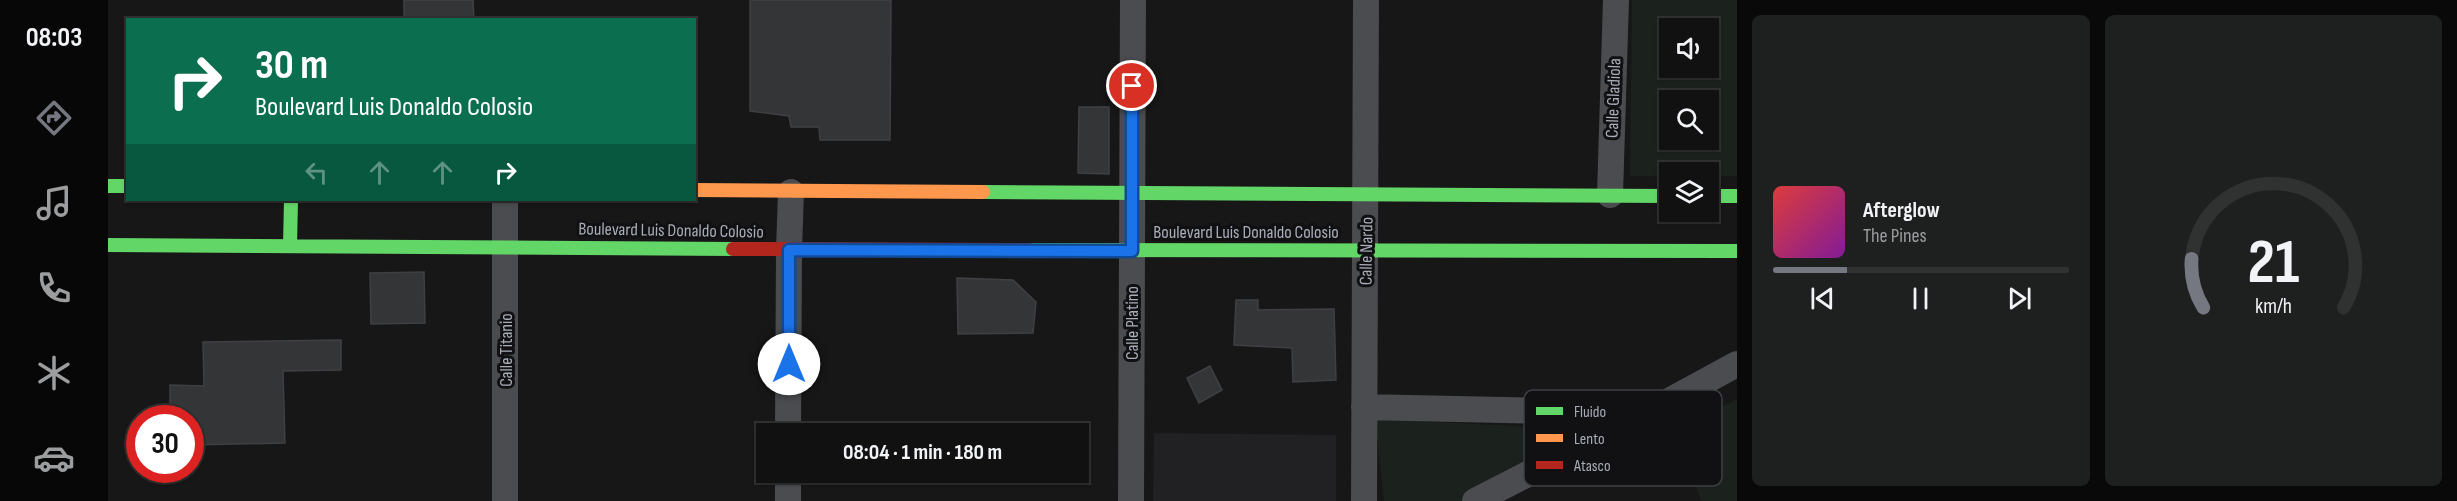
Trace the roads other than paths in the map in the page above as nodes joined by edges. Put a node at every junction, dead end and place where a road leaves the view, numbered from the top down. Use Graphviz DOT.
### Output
graph roads {
  1 [pos="1133,0"];
  2 [pos="1366,0"];
  3 [pos="1616,0"];
  4 [pos="108,186"];
  5 [pos="126,186"];
  6 [pos="696,190"];
  7 [pos="791,192"];
  8 [pos="1132,194"];
  9 [pos="1366,194"];
  10 [pos="1610,195"];
  11 [pos="1659,196"];
  12 [pos="1719,196"];
  13 [pos="1737,196"];
  14 [pos="291,201"];
  15 [pos="505,201"];
  16 [pos="108,245"];
  17 [pos="290,246"];
  18 [pos="506,246"];
  19 [pos="1366,249"];
  20 [pos="789,250"];
  21 [pos="1132,251"];
  22 [pos="1737,251"];
  23 [pos="1737,363"];
  24 [pos="1688,390"];
  25 [pos="1364,407"];
  26 [pos="1524,410"];
  27 [pos="788,423"];
  28 [pos="1524,476"];
  29 [pos="788,483"];
  30 [pos="506,501"];
  31 [pos="788,501"];
  32 [pos="1131,501"];
  33 [pos="1364,501"];
  34 [pos="1475,501"];
  1 -- 8 [label="street, Calle Platino"];
  2 -- 9 [label="street, Calle Nardo"];
  3 -- 10 [label="street, Calle Gladiola"];
  4 -- 5 [label="main road"];
  6 -- 7 [label="main road, Boulevard Luis Donaldo Colosio"];
  7 -- 8 [label="main road, Boulevard Luis Donaldo Colosio"];
  7 -- 20 [label="street"];
  8 -- 9 [label="main road, Boulevard Luis Donaldo Colosio"];
  8 -- 21 [label="street, Calle Platino"];
  9 -- 10 [label="main road, Boulevard Luis Donaldo Colosio"];
  9 -- 19 [label="street, Calle Nardo"];
  10 -- 11 [label="main road, Boulevard Luis Donaldo Colosio"];
  12 -- 13 [label="main road"];
  14 -- 17 [label="main road"];
  15 -- 18 [label="street, Calle Titanio"];
  16 -- 17 [label="main road, Boulevard Luis Donaldo Colosio"];
  17 -- 18 [label="main road, Boulevard Luis Donaldo Colosio"];
  18 -- 20 [label="main road, Boulevard Luis Donaldo Colosio"];
  18 -- 30 [label="street, Calle Titanio"];
  19 -- 21 [label="main road, Boulevard Luis Donaldo Colosio"];
  19 -- 22 [label="main road, Boulevard Luis Donaldo Colosio"];
  19 -- 25 [label="street, Calle Nardo"];
  20 -- 21 [label="main road, Boulevard Luis Donaldo Colosio"];
  20 -- 27 [label="street"];
  21 -- 32 [label="street, Calle Platino"];
  23 -- 24 [label="street"];
  25 -- 26 [label="street"];
  25 -- 33 [label="street, Calle Nardo"];
  28 -- 34 [label="street"];
  29 -- 31 [label="street"];
}
